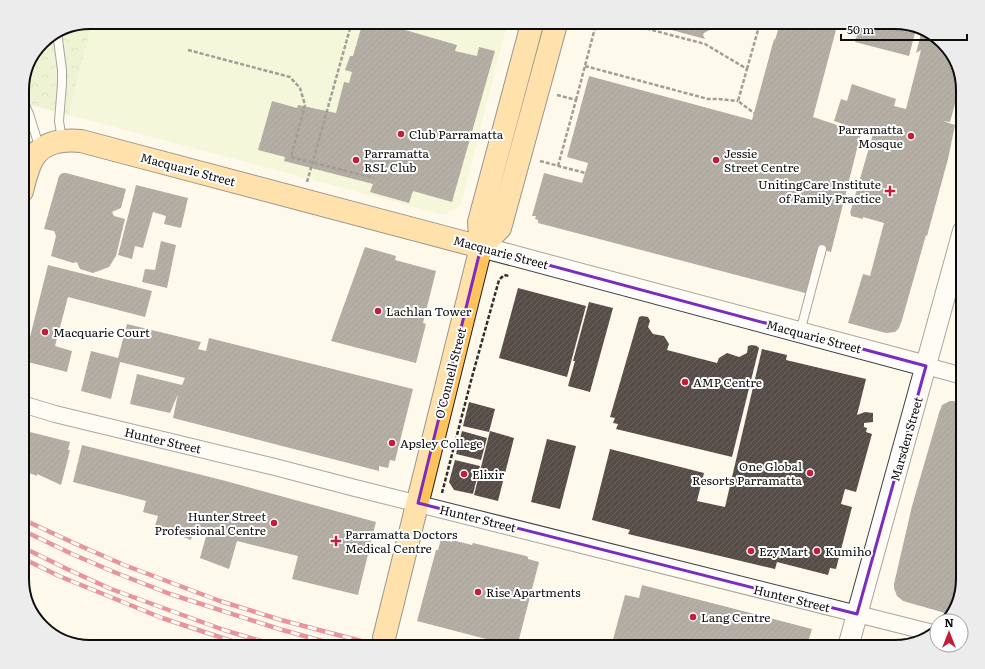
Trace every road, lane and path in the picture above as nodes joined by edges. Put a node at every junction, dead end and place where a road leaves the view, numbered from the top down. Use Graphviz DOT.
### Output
graph roads {
  1 [pos="350,29"];
  2 [pos="531,29"];
  3 [pos="555,29"];
  4 [pos="595,29"];
  5 [pos="648,29"];
  6 [pos="758,29"];
  7 [pos="58,39"];
  8 [pos="188,50"];
  9 [pos="585,66"];
  10 [pos="747,69"];
  11 [pos="557,95"];
  12 [pos="576,100"];
  13 [pos="738,101"];
  14 [pos="754,113"];
  15 [pos="29,114"];
  16 [pos="62,140"];
  17 [pos="40,150"];
  18 [pos="540,161"];
  19 [pos="313,162"];
  20 [pos="29,166"];
  21 [pos="558,166"];
  22 [pos="585,173"];
  23 [pos="374,178"];
  24 [pos="306,185"];
  25 [pos="481,247"];
  26 [pos="822,249"];
  27 [pos="956,257"];
  28 [pos="509,276"];
  29 [pos="800,332"];
  30 [pos="926,366"];
  31 [pos="956,374"];
  32 [pos="29,406"];
  33 [pos="443,490"];
  34 [pos="418,503"];
  35 [pos="857,614"];
  36 [pos="927,631"];
  37 [pos="384,638"];
  38 [pos="850,640"];
  1 -- 19 [label="path"];
  2 -- 25 [label="main road, O'Connell Street"];
  3 -- 25 [label="main road"];
  4 -- 9 [label="path"];
  5 -- 10 [label="path"];
  6 -- 10 [label="path"];
  7 -- 16 [label="lane"];
  8 -- 19 [label="path"];
  9 -- 12 [label="path"];
  9 -- 13 [label="path"];
  10 -- 13 [label="path"];
  11 -- 12 [label="path"];
  12 -- 21 [label="path"];
  13 -- 14 [label="path"];
  15 -- 17 [label="lane"];
  16 -- 17 [label="main road, Macquarie Street"];
  16 -- 25 [label="main road, Macquarie Street"];
  17 -- 20 [label="main road"];
  18 -- 21 [label="path"];
  19 -- 23 [label="path"];
  19 -- 24 [label="path"];
  21 -- 22 [label="path"];
  25 -- 29 [label="street, Macquarie Street"];
  25 -- 34 [label="main road, O'Connell Street"];
  26 -- 29 [label="lane"];
  27 -- 30 [label="street, Marsden Street"];
  28 -- 33 [label="path"];
  29 -- 30 [label="street, Macquarie Street"];
  30 -- 31 [label="street, Macquarie Street"];
  30 -- 35 [label="street, Marsden Street"];
  32 -- 34 [label="street, Hunter Street"];
  34 -- 35 [label="street, Hunter Street"];
  34 -- 37 [label="main road, O'Connell Street"];
  35 -- 36 [label="street, Hunter Street"];
  35 -- 38 [label="street, Marsden Street"];
}
